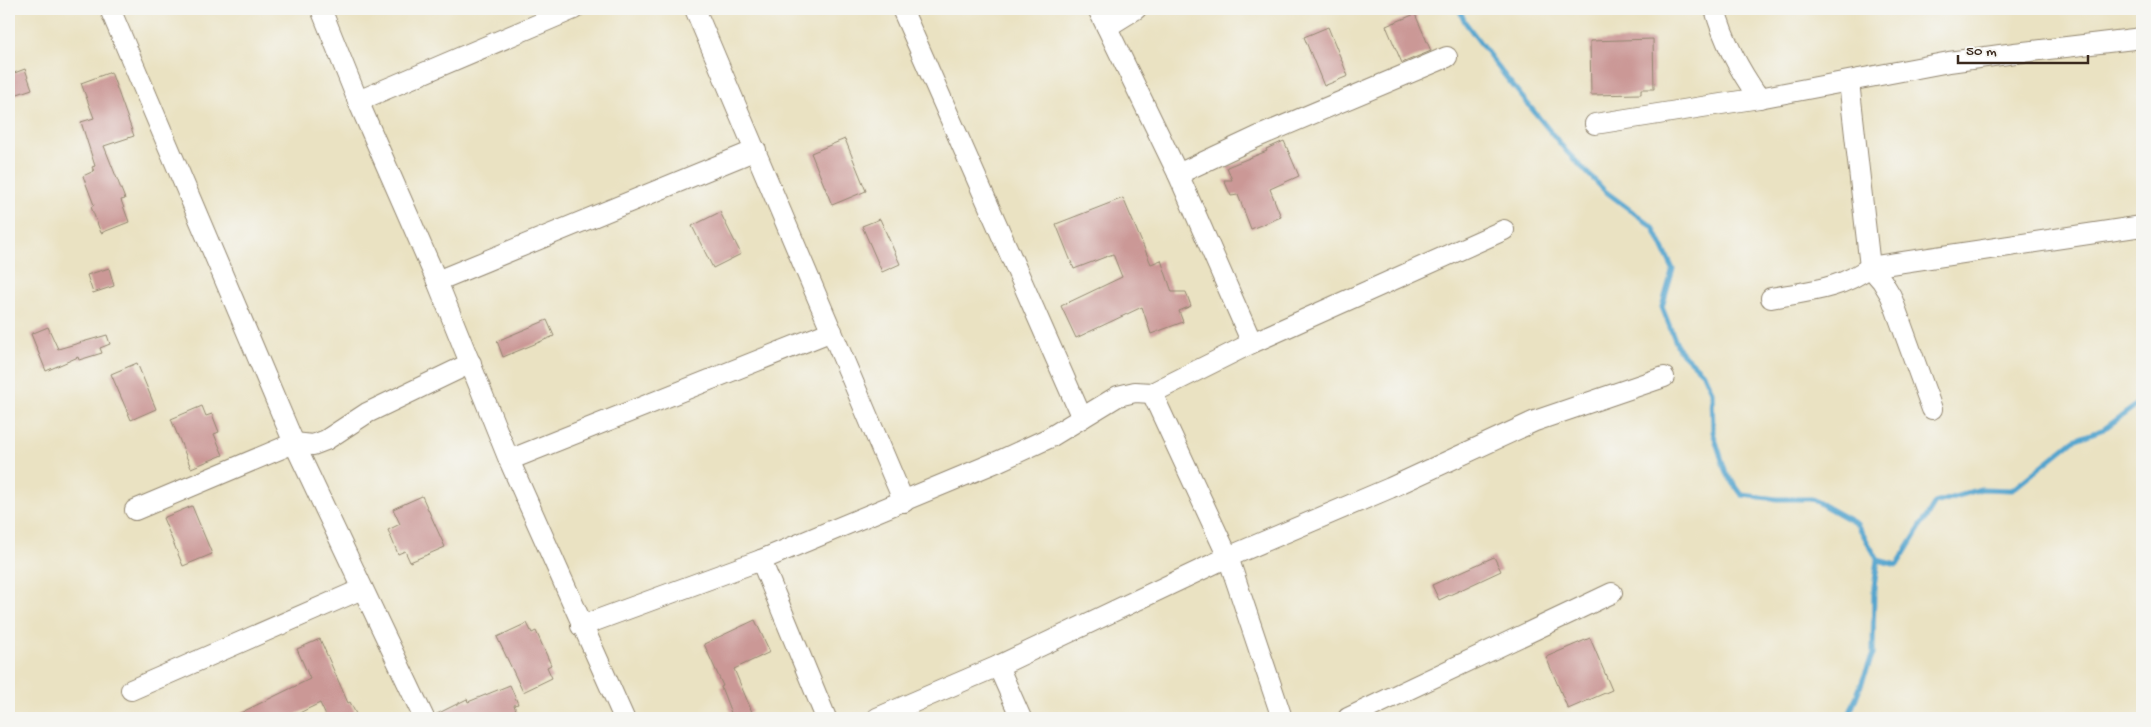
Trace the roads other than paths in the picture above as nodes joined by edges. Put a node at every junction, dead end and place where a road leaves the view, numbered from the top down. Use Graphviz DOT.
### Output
graph roads {
  1 [pos="110,9"];
  2 [pos="321,9"];
  3 [pos="574,9"];
  4 [pos="695,9"];
  5 [pos="902,9"];
  6 [pos="1098,9"];
  7 [pos="1136,9"];
  8 [pos="1715,9"];
  9 [pos="1107,27"];
  10 [pos="2142,38"];
  11 [pos="1447,57"];
  12 [pos="1849,82"];
  13 [pos="1759,98"];
  14 [pos="358,101"];
  15 [pos="1595,124"];
  16 [pos="756,150"];
  17 [pos="1178,174"];
  18 [pos="2142,226"];
  19 [pos="1504,230"];
  20 [pos="1870,267"];
  21 [pos="436,281"];
  22 [pos="1771,298"];
  23 [pos="832,331"];
  24 [pos="1252,343"];
  25 [pos="471,363"];
  26 [pos="1664,377"];
  27 [pos="1152,393"];
  28 [pos="1932,409"];
  29 [pos="1082,418"];
  30 [pos="294,443"];
  31 [pos="509,460"];
  32 [pos="904,502"];
  33 [pos="135,510"];
  34 [pos="1228,557"];
  35 [pos="761,560"];
  36 [pos="362,589"];
  37 [pos="1612,593"];
  38 [pos="582,626"];
  39 [pos="998,666"];
  40 [pos="130,690"];
  41 [pos="424,718"];
  42 [pos="624,718"];
  43 [pos="826,718"];
  44 [pos="877,718"];
  45 [pos="1021,718"];
  46 [pos="1282,718"];
  47 [pos="1348,718"];
  1 -- 30 [label="street"];
  2 -- 14 [label="street"];
  3 -- 14 [label="street"];
  4 -- 16 [label="street"];
  5 -- 29 [label="street"];
  6 -- 9 [label="street"];
  7 -- 9 [label="street"];
  8 -- 13 [label="street"];
  9 -- 17 [label="street"];
  10 -- 12 [label="street"];
  11 -- 17 [label="street"];
  12 -- 13 [label="street"];
  12 -- 20 [label="street"];
  13 -- 15 [label="street"];
  14 -- 21 [label="street"];
  16 -- 21 [label="street"];
  16 -- 23 [label="street"];
  17 -- 24 [label="street"];
  18 -- 20 [label="street"];
  19 -- 24 [label="street"];
  20 -- 22 [label="street"];
  20 -- 28 [label="street"];
  21 -- 25 [label="street"];
  23 -- 31 [label="street"];
  23 -- 32 [label="street"];
  24 -- 27 [label="street"];
  25 -- 30 [label="street"];
  25 -- 31 [label="street"];
  26 -- 34 [label="street"];
  27 -- 29 [label="street"];
  27 -- 34 [label="street"];
  29 -- 32 [label="street"];
  30 -- 33 [label="street"];
  30 -- 36 [label="street"];
  31 -- 38 [label="street"];
  32 -- 35 [label="street"];
  34 -- 39 [label="street"];
  34 -- 46 [label="street"];
  35 -- 38 [label="street"];
  35 -- 43 [label="street"];
  36 -- 40 [label="street"];
  36 -- 41 [label="street"];
  37 -- 47 [label="street"];
  38 -- 42 [label="street"];
  39 -- 44 [label="street"];
  39 -- 45 [label="street"];
}
